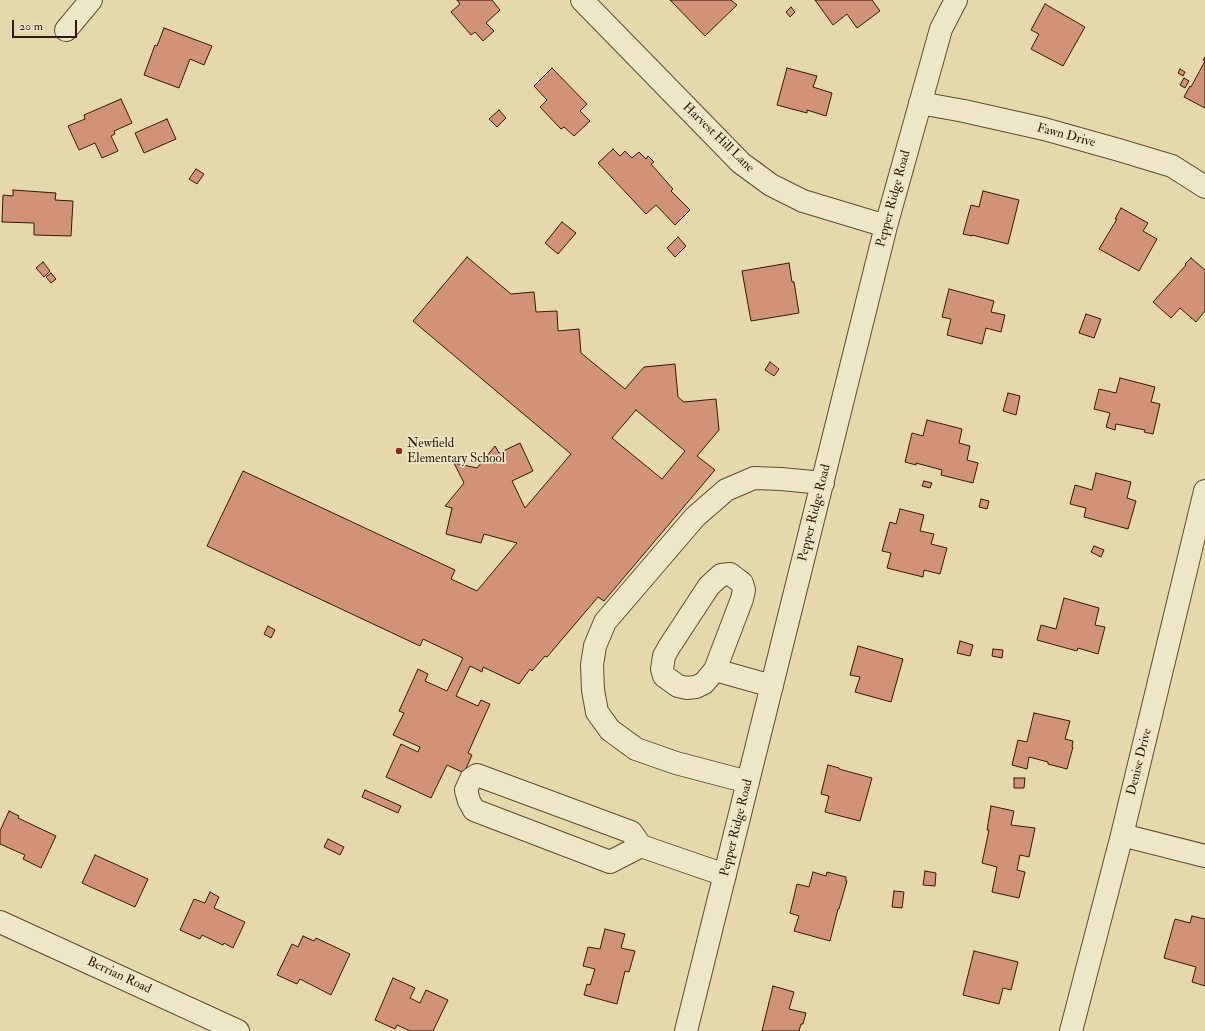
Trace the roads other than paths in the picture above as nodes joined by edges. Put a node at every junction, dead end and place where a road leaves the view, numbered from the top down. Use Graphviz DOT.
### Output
graph roads {
  1 [pos="91,0"];
  2 [pos="582,0"];
  3 [pos="956,0"];
  4 [pos="66,30"];
  5 [pos="920,103"];
  6 [pos="1205,187"];
  7 [pos="886,226"];
  8 [pos="823,483"];
  9 [pos="1205,491"];
  10 [pos="715,670"];
  11 [pos="772,686"];
  12 [pos="748,782"];
  13 [pos="1122,835"];
  14 [pos="641,846"];
  15 [pos="1205,856"];
  16 [pos="725,875"];
  17 [pos="0,922"];
  18 [pos="238,1031"];
  19 [pos="686,1031"];
  20 [pos="1071,1031"];
  1 -- 4 [label="street"];
  2 -- 7 [label="street, Harvest Hill Lane"];
  3 -- 5 [label="street, Pepper Ridge Road"];
  5 -- 6 [label="street, Fawn Drive"];
  5 -- 7 [label="street, Pepper Ridge Road"];
  7 -- 8 [label="street, Pepper Ridge Road"];
  8 -- 11 [label="street, Pepper Ridge Road"];
  8 -- 12 [label="street"];
  9 -- 13 [label="street, Denise Drive"];
  10 -- 10 [label="street"];
  10 -- 11 [label="street"];
  11 -- 12 [label="street, Pepper Ridge Road"];
  12 -- 16 [label="street, Pepper Ridge Road"];
  13 -- 15 [label="street"];
  13 -- 20 [label="street, Denise Drive"];
  14 -- 14 [label="street"];
  14 -- 16 [label="street"];
  16 -- 19 [label="street, Pepper Ridge Road"];
  17 -- 18 [label="street, Berrian Road"];
}
